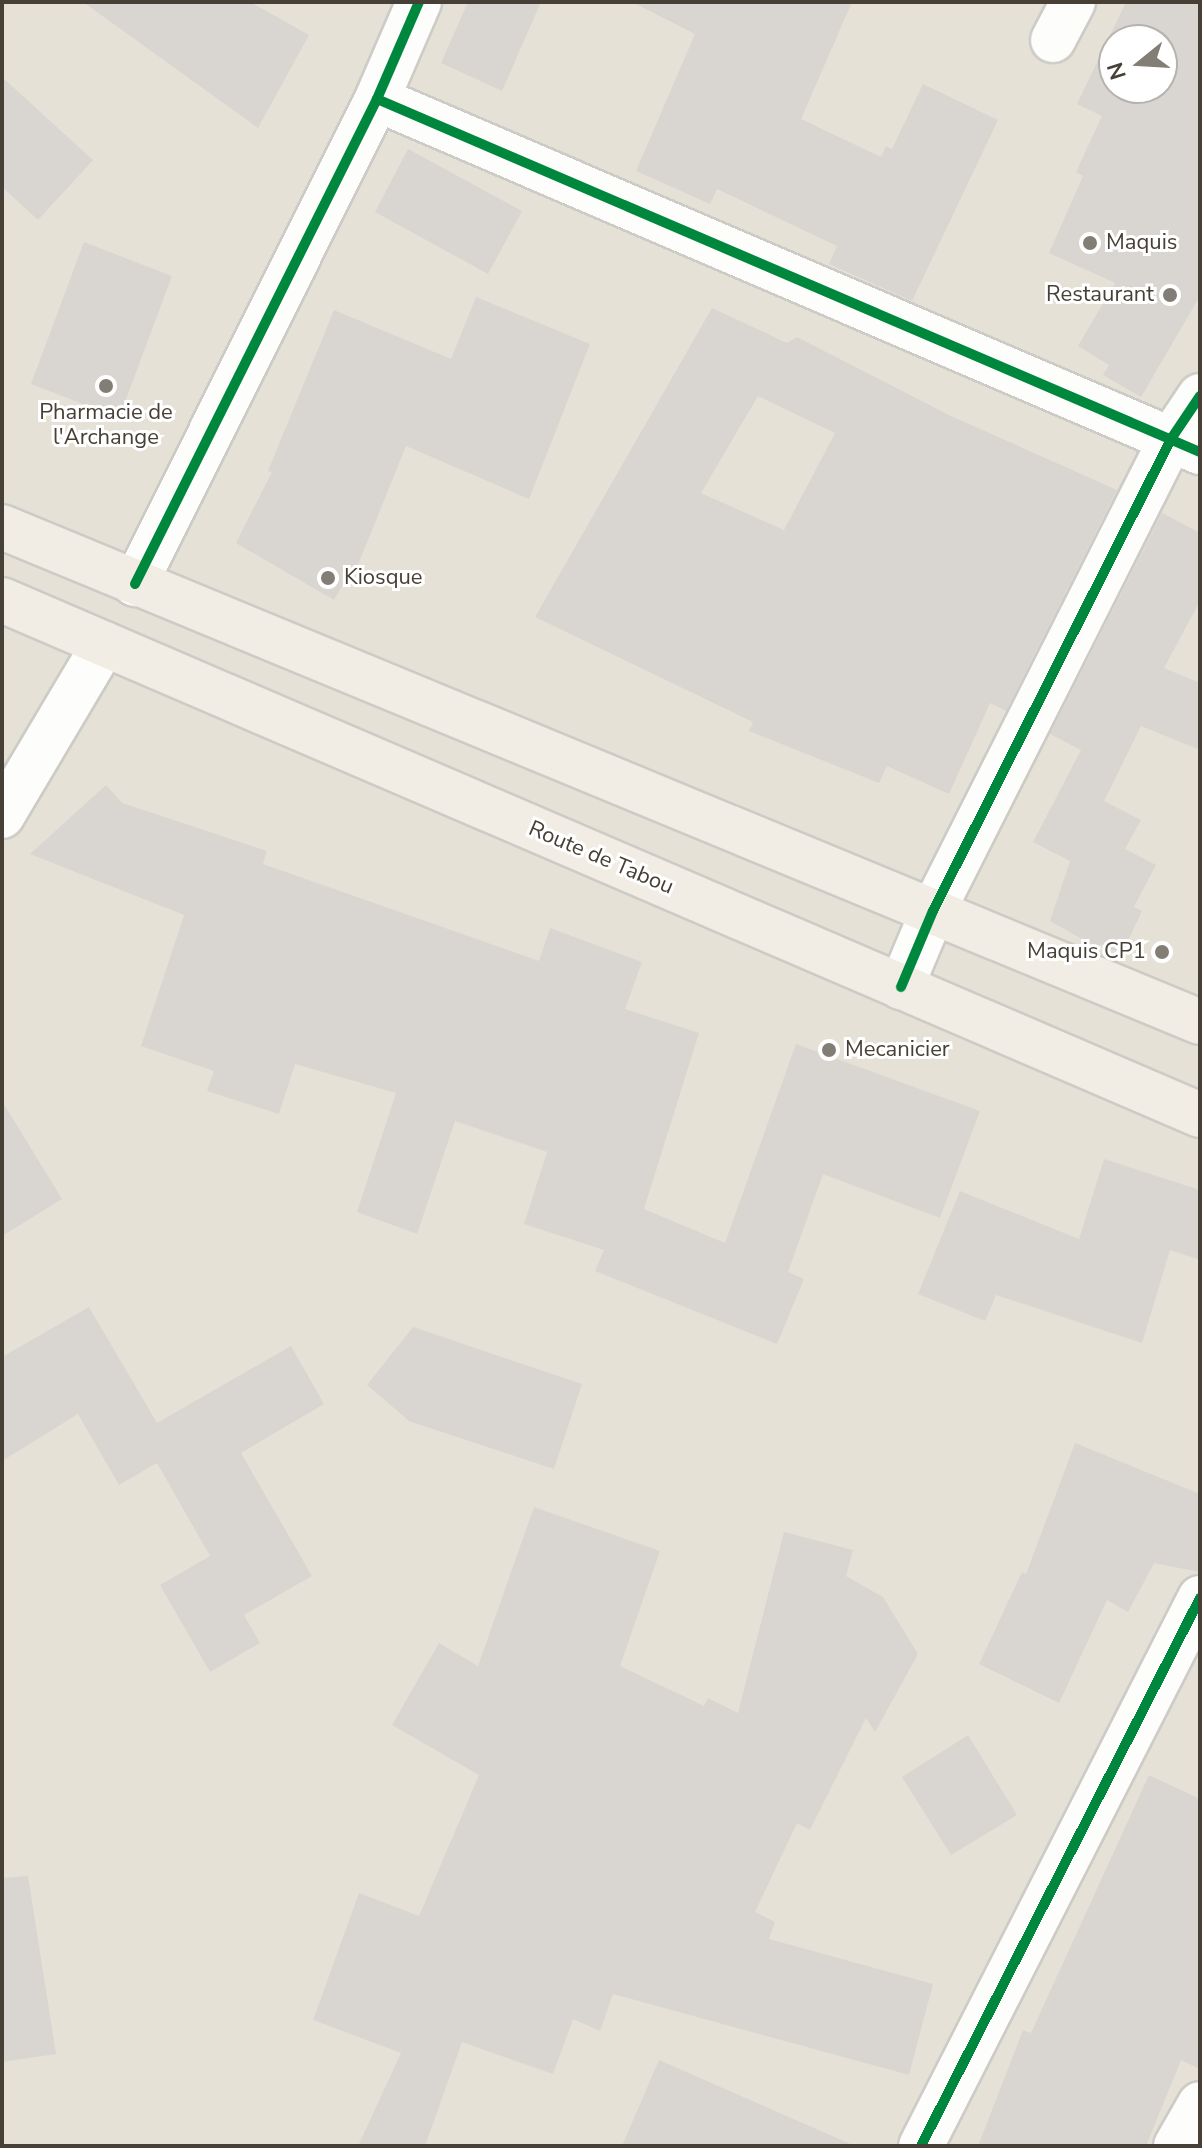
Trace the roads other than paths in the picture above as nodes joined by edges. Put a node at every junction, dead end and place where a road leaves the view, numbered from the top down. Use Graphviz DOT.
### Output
graph roads {
  1 [pos="419,2"];
  2 [pos="1073,2"];
  3 [pos="1053,40"];
  4 [pos="377,99"];
  5 [pos="1200,396"];
  6 [pos="1186,446"];
  7 [pos="2,527"];
  8 [pos="135,584"];
  9 [pos="2,600"];
  10 [pos="104,644"];
  11 [pos="2,816"];
  12 [pos="933,911"];
  13 [pos="901,987"];
  14 [pos="1200,1022"];
  15 [pos="1200,1115"];
  16 [pos="1200,1598"];
  17 [pos="1200,2104"];
  18 [pos="921,2146"];
  19 [pos="1176,2146"];
  1 -- 4 [label="street"];
  2 -- 3 [label="street"];
  4 -- 6 [label="street"];
  4 -- 8 [label="street"];
  5 -- 6 [label="street"];
  6 -- 12 [label="street"];
  7 -- 8 [label="main road"];
  8 -- 12 [label="main road"];
  9 -- 10 [label="main road, Route de Tabou"];
  10 -- 11 [label="street"];
  10 -- 13 [label="main road, Route de Tabou"];
  12 -- 13 [label="street"];
  12 -- 14 [label="main road"];
  13 -- 15 [label="main road, Route de Tabou"];
  16 -- 18 [label="street"];
  17 -- 19 [label="street"];
}
